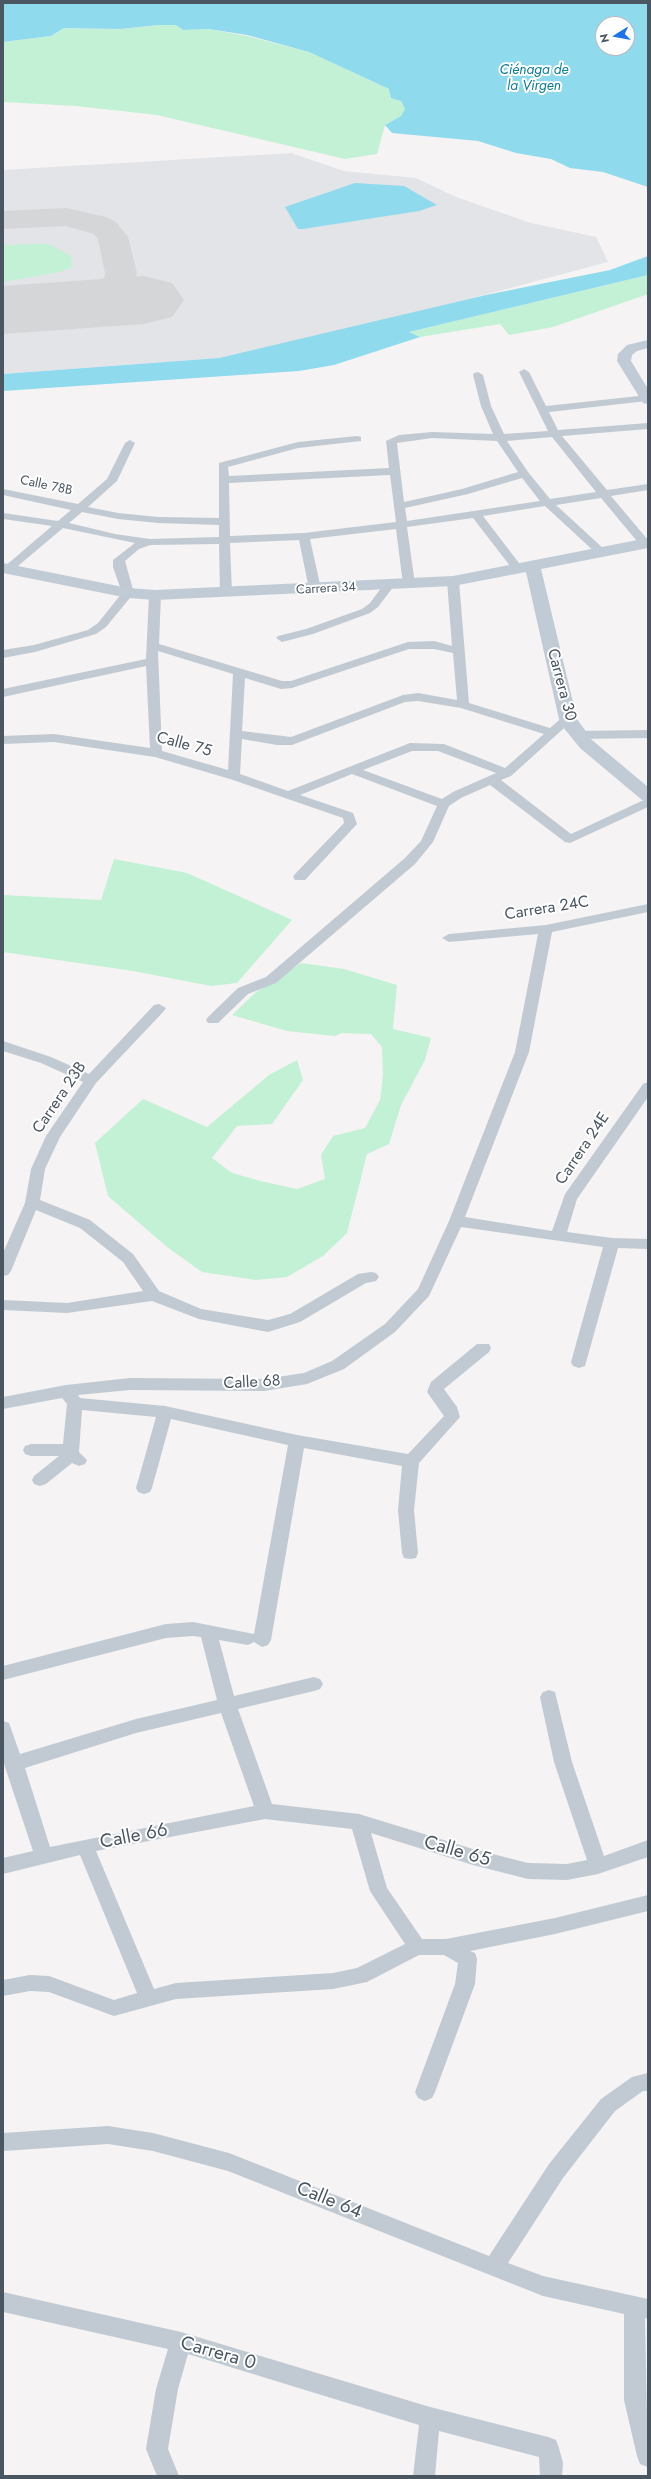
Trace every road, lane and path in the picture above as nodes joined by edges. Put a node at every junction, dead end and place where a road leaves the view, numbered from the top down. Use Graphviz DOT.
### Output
graph roads {
  1 [pos="648,344"];
  2 [pos="524,372"];
  3 [pos="478,375"];
  4 [pos="648,399"];
  5 [pos="542,410"];
  6 [pos="648,426"];
  7 [pos="554,433"];
  8 [pos="500,438"];
  9 [pos="357,439"];
  10 [pos="130,443"];
  11 [pos="395,471"];
  12 [pos="524,474"];
  13 [pos="224,480"];
  14 [pos="648,487"];
  15 [pos="3,492"];
  16 [pos="604,494"];
  17 [pos="547,502"];
  18 [pos="399,506"];
  19 [pos="82,508"];
  20 [pos="476,515"];
  21 [pos="3,516"];
  22 [pos="225,522"];
  23 [pos="59,524"];
  24 [pos="401,525"];
  25 [pos="304,536"];
  26 [pos="225,540"];
  27 [pos="150,542"];
  28 [pos="647,543"];
  29 [pos="601,552"];
  30 [pos="525,567"];
  31 [pos="6,569"];
  32 [pos="453,581"];
  33 [pos="409,584"];
  34 [pos="388,586"];
  35 [pos="315,589"];
  36 [pos="128,593"];
  37 [pos="226,593"];
  38 [pos="155,595"];
  39 [pos="282,638"];
  40 [pos="153,646"];
  41 [pos="459,652"];
  42 [pos="3,654"];
  43 [pos="152,661"];
  44 [pos="239,673"];
  45 [pos="3,693"];
  46 [pos="463,705"];
  47 [pos="568,719"];
  48 [pos="550,732"];
  49 [pos="237,734"];
  50 [pos="648,734"];
  51 [pos="577,735"];
  52 [pos="3,740"];
  53 [pos="156,754"];
  54 [pos="353,770"];
  55 [pos="508,773"];
  56 [pos="234,776"];
  57 [pos="492,780"];
  58 [pos="288,795"];
  59 [pos="648,796"];
  60 [pos="648,802"];
  61 [pos="444,804"];
  62 [pos="300,877"];
  63 [pos="648,908"];
  64 [pos="546,929"];
  65 [pos="449,938"];
  66 [pos="159,1008"];
  67 [pos="214,1020"];
  68 [pos="3,1046"];
  69 [pos="91,1080"];
  70 [pos="648,1087"];
  71 [pos="32,1203"];
  72 [pos="456,1221"];
  73 [pos="558,1236"];
  74 [pos="612,1243"];
  75 [pos="648,1244"];
  76 [pos="3,1271"];
  77 [pos="371,1277"];
  78 [pos="154,1295"];
  79 [pos="3,1305"];
  80 [pos="483,1348"];
  81 [pos="580,1362"];
  82 [pos="70,1397"];
  83 [pos="3,1403"];
  84 [pos="165,1412"];
  85 [pos="298,1441"];
  86 [pos="31,1450"];
  87 [pos="74,1455"];
  88 [pos="411,1461"];
  89 [pos="40,1480"];
  90 [pos="144,1488"];
  91 [pos="410,1553"];
  92 [pos="208,1631"];
  93 [pos="3,1673"];
  94 [pos="314,1684"];
  95 [pos="549,1697"];
  96 [pos="227,1704"];
  97 [pos="3,1728"];
  98 [pos="13,1764"];
  99 [pos="265,1811"];
  100 [pos="359,1822"];
  101 [pos="85,1846"];
  102 [pos="648,1848"];
  103 [pos="44,1856"];
  104 [pos="3,1866"];
  105 [pos="598,1866"];
  106 [pos="648,1903"];
  107 [pos="417,1947"];
  108 [pos="446,1947"];
  109 [pos="3,1988"];
  110 [pos="149,1999"];
  111 [pos="648,2082"];
  112 [pos="425,2092"];
  113 [pos="3,2142"];
  114 [pos="493,2268"];
  115 [pos="3,2302"];
  116 [pos="641,2308"];
  117 [pos="181,2342"];
  118 [pos="430,2418"];
  119 [pos="648,2456"];
  120 [pos="168,2476"];
  121 [pos="424,2476"];
  122 [pos="551,2476"];
  1 -- 4 [label="main road"];
  2 -- 5 [label="street"];
  3 -- 8 [label="street"];
  4 -- 5 [label="street"];
  5 -- 7 [label="street"];
  6 -- 7 [label="street"];
  7 -- 8 [label="street"];
  7 -- 16 [label="street"];
  8 -- 11 [label="street"];
  8 -- 12 [label="street"];
  9 -- 13 [label="street"];
  10 -- 19 [label="street"];
  11 -- 13 [label="street"];
  11 -- 18 [label="street"];
  12 -- 17 [label="street"];
  12 -- 18 [label="street"];
  13 -- 22 [label="street"];
  14 -- 16 [label="street"];
  15 -- 19 [label="street, Calle 78B"];
  16 -- 17 [label="street"];
  16 -- 28 [label="street"];
  17 -- 20 [label="street"];
  17 -- 29 [label="street"];
  18 -- 24 [label="street"];
  19 -- 22 [label="street, Calle 78B"];
  19 -- 23 [label="street"];
  20 -- 24 [label="street"];
  20 -- 30 [label="street"];
  21 -- 23 [label="street"];
  22 -- 26 [label="street"];
  23 -- 27 [label="street"];
  23 -- 31 [label="street"];
  24 -- 25 [label="street"];
  24 -- 33 [label="street"];
  25 -- 26 [label="street"];
  25 -- 35 [label="street"];
  26 -- 27 [label="street"];
  26 -- 37 [label="street"];
  27 -- 36 [label="street"];
  28 -- 29 [label="main road, Carrera 34"];
  29 -- 30 [label="main road, Carrera 34"];
  30 -- 32 [label="main road, Carrera 34"];
  30 -- 47 [label="main road, Carrera 30"];
  31 -- 36 [label="main road, Carrera 34"];
  32 -- 33 [label="main road, Carrera 34"];
  32 -- 41 [label="street"];
  33 -- 34 [label="main road, Carrera 34"];
  34 -- 35 [label="main road, Carrera 34"];
  34 -- 39 [label="street"];
  35 -- 37 [label="main road, Carrera 34"];
  36 -- 38 [label="main road, Carrera 34"];
  36 -- 42 [label="street"];
  37 -- 38 [label="main road, Carrera 34"];
  38 -- 40 [label="street"];
  40 -- 43 [label="street"];
  40 -- 44 [label="street"];
  41 -- 44 [label="street"];
  41 -- 46 [label="street"];
  43 -- 45 [label="street"];
  43 -- 53 [label="street"];
  44 -- 49 [label="street"];
  46 -- 48 [label="street"];
  46 -- 49 [label="street"];
  47 -- 48 [label="street"];
  47 -- 51 [label="main road, Carrera 30"];
  48 -- 55 [label="street"];
  49 -- 56 [label="street"];
  50 -- 51 [label="street"];
  51 -- 59 [label="main road, Carrera 30"];
  52 -- 53 [label="street, Calle 75"];
  53 -- 56 [label="street, Calle 75"];
  54 -- 55 [label="street"];
  54 -- 58 [label="street"];
  54 -- 61 [label="street"];
  55 -- 57 [label="street"];
  56 -- 58 [label="street, Calle 75"];
  57 -- 60 [label="street"];
  57 -- 61 [label="street"];
  58 -- 62 [label="street, Calle 75"];
  61 -- 67 [label="street"];
  63 -- 64 [label="street, Carrera 24C"];
  64 -- 65 [label="street, Carrera 24C"];
  64 -- 72 [label="street, Calle 68"];
  66 -- 69 [label="street, Carrera 23B"];
  68 -- 69 [label="street"];
  69 -- 71 [label="street, Carrera 23B"];
  70 -- 73 [label="street, Carrera 24E"];
  71 -- 76 [label="street, Carrera 23B"];
  71 -- 78 [label="street"];
  72 -- 73 [label="street"];
  72 -- 82 [label="street, Calle 68"];
  73 -- 74 [label="street"];
  74 -- 75 [label="street"];
  74 -- 81 [label="street"];
  77 -- 78 [label="street"];
  78 -- 79 [label="street"];
  80 -- 88 [label="street"];
  82 -- 83 [label="street, Calle 68"];
  82 -- 84 [label="street, Calle 68"];
  82 -- 87 [label="street"];
  84 -- 85 [label="street, Calle 68"];
  84 -- 90 [label="street"];
  85 -- 88 [label="street, Calle 68"];
  85 -- 92 [label="street"];
  86 -- 87 [label="street"];
  87 -- 89 [label="street"];
  88 -- 91 [label="street"];
  92 -- 93 [label="street"];
  92 -- 96 [label="street"];
  94 -- 96 [label="street"];
  95 -- 105 [label="street"];
  96 -- 98 [label="street"];
  96 -- 99 [label="street"];
  97 -- 98 [label="street"];
  98 -- 103 [label="street"];
  99 -- 100 [label="street, Calle 65"];
  99 -- 101 [label="street, Calle 66"];
  100 -- 105 [label="street, Calle 65"];
  100 -- 107 [label="street"];
  101 -- 103 [label="street, Calle 66"];
  101 -- 110 [label="street"];
  102 -- 105 [label="street, Calle 65"];
  103 -- 104 [label="street, Calle 66"];
  106 -- 108 [label="street"];
  107 -- 108 [label="street"];
  107 -- 110 [label="street"];
  108 -- 112 [label="street"];
  109 -- 110 [label="street"];
  111 -- 114 [label="street"];
  113 -- 114 [label="street, Calle 64"];
  114 -- 116 [label="street, Calle 64"];
  115 -- 117 [label="street, Carrera 0"];
  116 -- 119 [label="street"];
  117 -- 118 [label="street, Carrera 0"];
  117 -- 120 [label="street"];
  118 -- 121 [label="street"];
  118 -- 122 [label="street, Carrera 0"];
}
